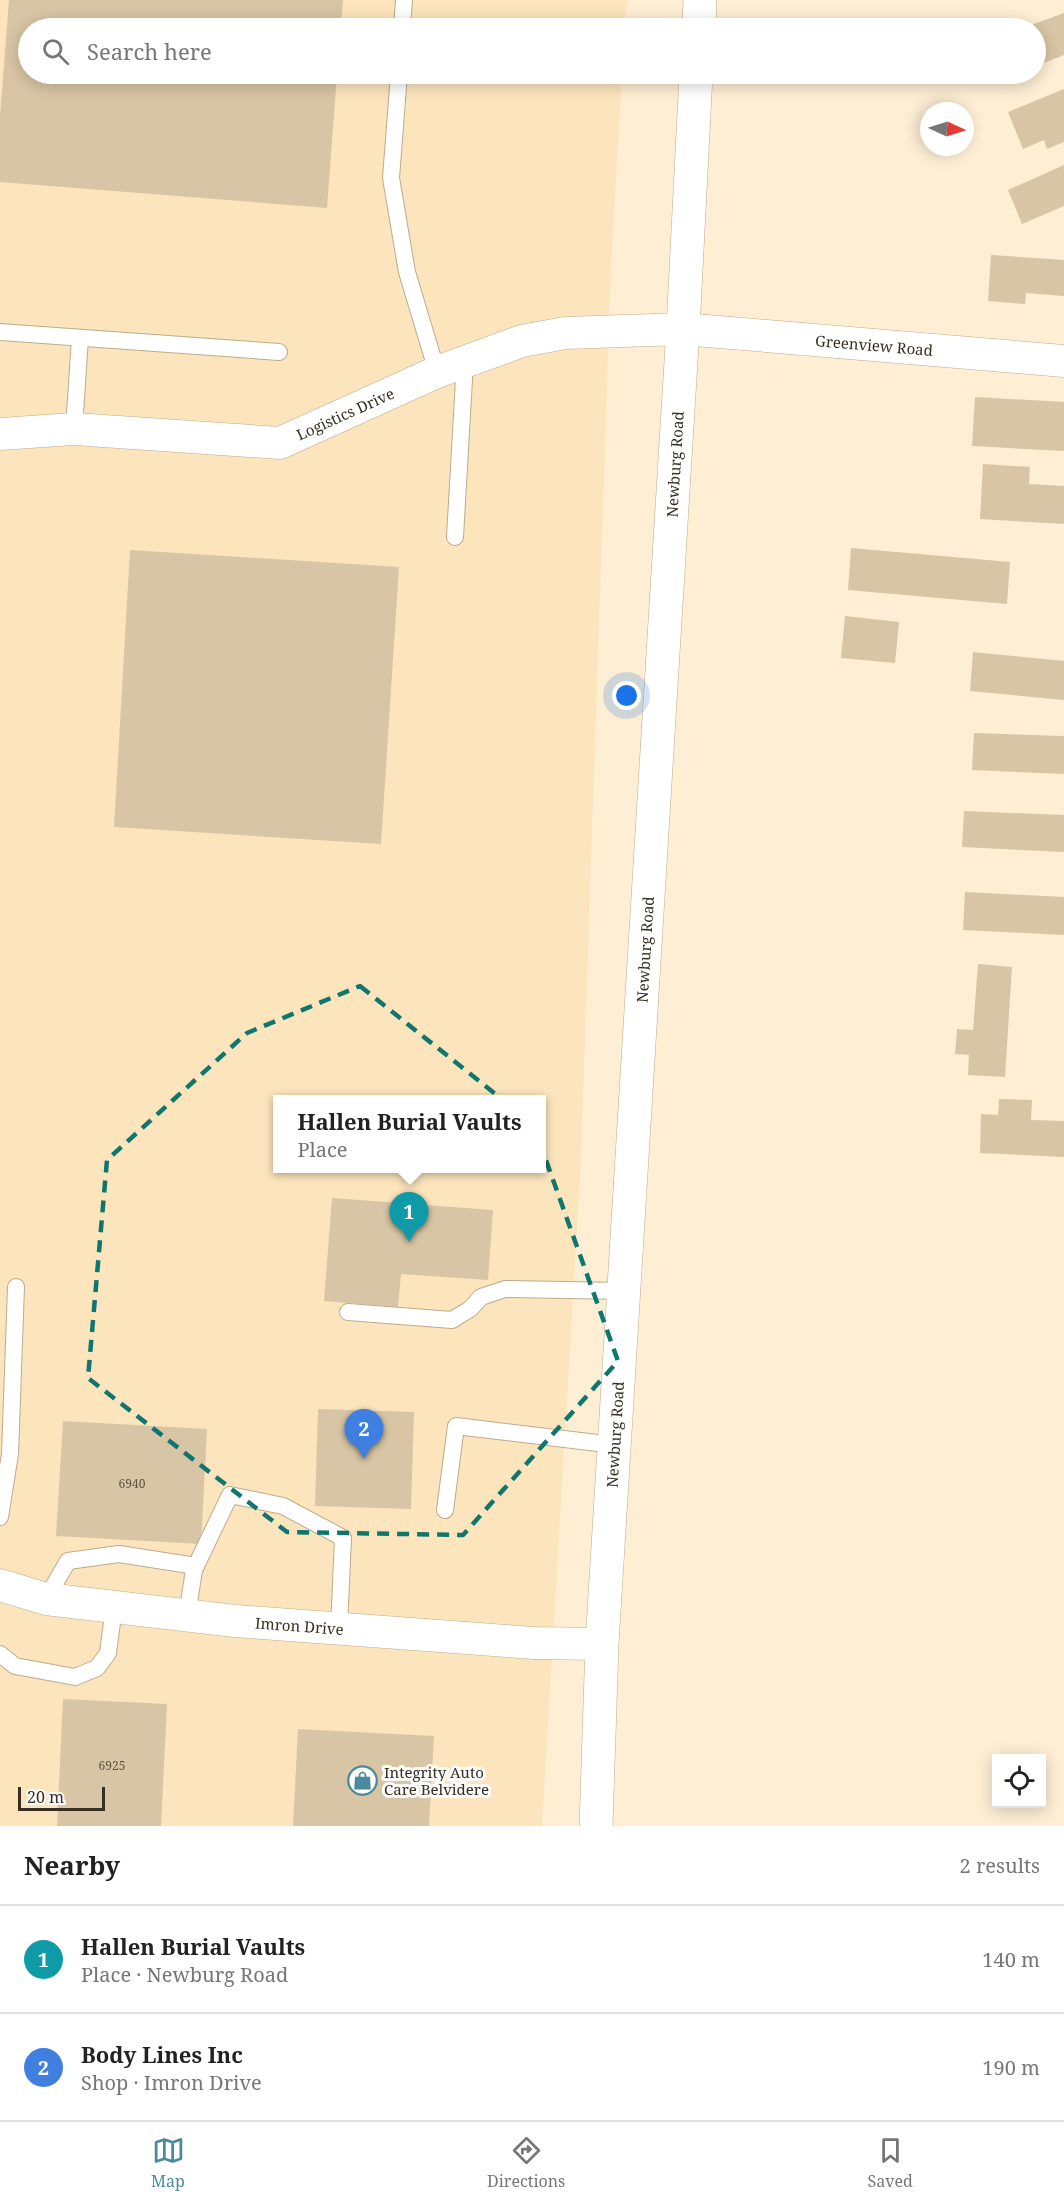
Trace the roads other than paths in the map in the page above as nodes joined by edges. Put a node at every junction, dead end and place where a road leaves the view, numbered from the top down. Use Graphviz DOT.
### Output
graph roads {
  1 [pos="405,0"];
  2 [pos="700,0"];
  3 [pos="403,18"];
  4 [pos="699,18"];
  5 [pos="398,84"];
  6 [pos="695,84"];
  7 [pos="683,329"];
  8 [pos="0,333"];
  9 [pos="80,338"];
  10 [pos="279,352"];
  11 [pos="1064,360"];
  12 [pos="451,367"];
  13 [pos="74,429"];
  14 [pos="0,434"];
  15 [pos="455,537"];
  16 [pos="16,1287"];
  17 [pos="624,1291"];
  18 [pos="348,1312"];
  19 [pos="614,1445"];
  20 [pos="445,1510"];
  21 [pos="0,1517"];
  22 [pos="196,1566"];
  23 [pos="0,1585"];
  24 [pos="46,1599"];
  25 [pos="114,1607"];
  26 [pos="187,1615"];
  27 [pos="339,1628"];
  28 [pos="602,1644"];
  29 [pos="0,1654"];
  30 [pos="596,1826"];
  1 -- 3 [label="lane"];
  2 -- 4 [label="main road"];
  5 -- 12 [label="lane"];
  6 -- 7 [label="main road, Newburg Road"];
  7 -- 11 [label="street, Greenview Road"];
  7 -- 12 [label="street, Logistics Drive"];
  7 -- 17 [label="main road, Newburg Road"];
  8 -- 9 [label="lane"];
  9 -- 10 [label="lane"];
  9 -- 13 [label="lane"];
  12 -- 13 [label="street, Logistics Drive"];
  12 -- 15 [label="lane"];
  13 -- 14 [label="street, Logistics Drive"];
  16 -- 21 [label="lane"];
  17 -- 18 [label="lane"];
  17 -- 19 [label="main road, Newburg Road"];
  19 -- 20 [label="lane"];
  19 -- 28 [label="main road, Newburg Road"];
  22 -- 24 [label="lane"];
  22 -- 26 [label="lane"];
  22 -- 27 [label="lane"];
  23 -- 24 [label="street, Imron Drive"];
  24 -- 25 [label="street, Imron Drive"];
  25 -- 26 [label="street, Imron Drive"];
  25 -- 29 [label="lane"];
  26 -- 27 [label="street, Imron Drive"];
  27 -- 28 [label="street, Imron Drive"];
  28 -- 30 [label="main road, Newburg Road"];
}
